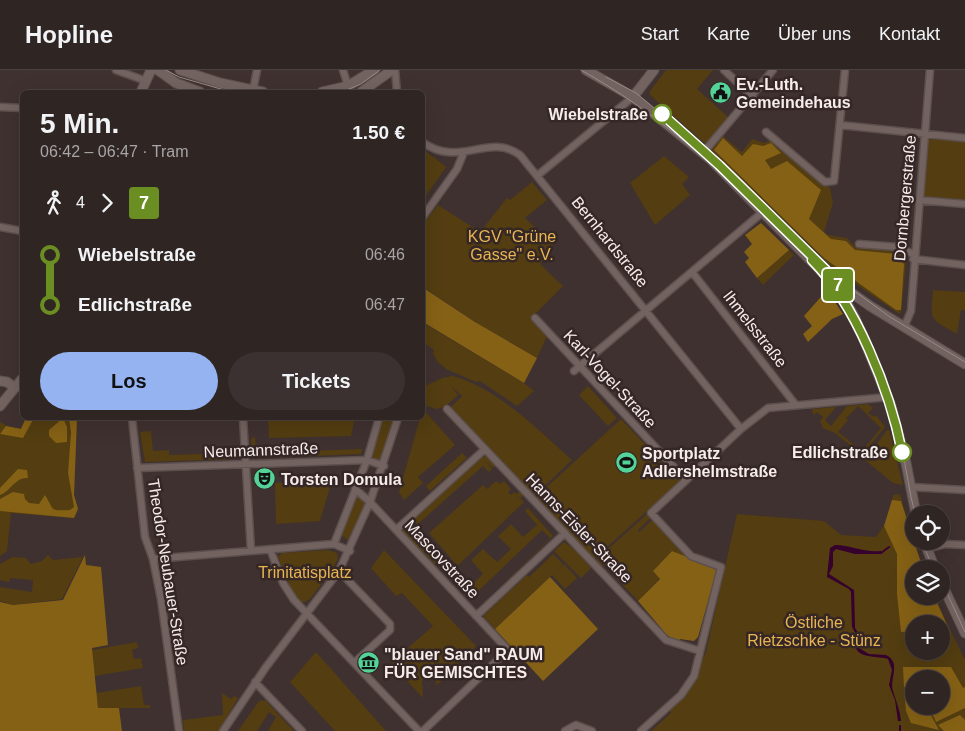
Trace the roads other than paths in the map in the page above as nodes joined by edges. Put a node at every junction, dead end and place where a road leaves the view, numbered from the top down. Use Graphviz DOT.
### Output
graph roads {
  1 [pos="116,70"];
  2 [pos="151,70"];
  3 [pos="158,70"];
  4 [pos="180,70"];
  5 [pos="257,70"];
  6 [pos="343,70"];
  7 [pos="374,70"];
  8 [pos="394,70"];
  9 [pos="586,70"];
  10 [pos="654,70"];
  11 [pos="724,70"];
  12 [pos="774,70"];
  13 [pos="846,70"];
  14 [pos="930,70"];
  15 [pos="146,81"];
  16 [pos="348,86"];
  17 [pos="142,90"];
  18 [pos="193,90"];
  19 [pos="250,90"];
  20 [pos="253,90"];
  21 [pos="331,90"];
  22 [pos="364,90"];
  23 [pos="397,90"];
  24 [pos="633,97"];
  25 [pos="753,97"];
  26 [pos="0,107"];
  27 [pos="20,108"];
  28 [pos="840,125"];
  29 [pos="766,132"];
  30 [pos="924,134"];
  31 [pos="965,138"];
  32 [pos="425,144"];
  33 [pos="464,152"];
  34 [pos="703,153"];
  35 [pos="538,175"];
  36 [pos="918,200"];
  37 [pos="965,204"];
  38 [pos="764,211"];
  39 [pos="425,214"];
  40 [pos="0,227"];
  41 [pos="20,231"];
  42 [pos="858,244"];
  43 [pos="913,257"];
  44 [pos="965,265"];
  45 [pos="692,272"];
  46 [pos="824,272"];
  47 [pos="870,306"];
  48 [pos="646,309"];
  49 [pos="535,318"];
  50 [pos="855,318"];
  51 [pos="904,327"];
  52 [pos="965,364"];
  53 [pos="577,368"];
  54 [pos="0,380"];
  55 [pos="20,382"];
  56 [pos="15,388"];
  57 [pos="888,396"];
  58 [pos="795,404"];
  59 [pos="0,406"];
  60 [pos="447,409"];
  61 [pos="132,420"];
  62 [pos="243,420"];
  63 [pos="378,420"];
  64 [pos="397,420"];
  65 [pos="741,429"];
  66 [pos="485,449"];
  67 [pos="367,460"];
  68 [pos="246,464"];
  69 [pos="384,466"];
  70 [pos="137,468"];
  71 [pos="686,480"];
  72 [pos="911,487"];
  73 [pos="355,489"];
  74 [pos="965,490"];
  75 [pos="370,502"];
  76 [pos="914,505"];
  77 [pos="396,530"];
  78 [pos="565,533"];
  79 [pos="334,544"];
  80 [pos="950,544"];
  81 [pos="965,545"];
  82 [pos="270,549"];
  83 [pos="251,550"];
  84 [pos="350,551"];
  85 [pos="153,559"];
  86 [pos="339,571"];
  87 [pos="950,603"];
  88 [pos="306,613"];
  89 [pos="965,613"];
  90 [pos="955,614"];
  91 [pos="476,616"];
  92 [pos="965,633"];
  93 [pos="700,652"];
  94 [pos="354,663"];
  95 [pos="255,682"];
  96 [pos="178,731"];
  97 [pos="223,731"];
  98 [pos="302,731"];
  99 [pos="421,731"];
  100 [pos="565,731"];
  101 [pos="592,731"];
  102 [pos="640,731"];
  1 -- 15 [label="street"];
  2 -- 15 [label="main road"];
  3 -- 18 [label="main road"];
  4 -- 19 [label="main road"];
  5 -- 20 [label="street"];
  6 -- 16 [label="street"];
  7 -- 16 [label="main road"];
  8 -- 22 [label="main road"];
  8 -- 23 [label="street"];
  9 -- 24 [label="main road"];
  10 -- 24 [label="main road"];
  11 -- 25 [label="street"];
  12 -- 25 [label="street"];
  13 -- 28 [label="street"];
  14 -- 30 [label="street, Dornbergerstraße"];
  15 -- 17 [label="main road"];
  16 -- 21 [label="main road"];
  24 -- 34 [label="main road"];
  24 -- 35 [label="street"];
  25 -- 34 [label="street"];
  26 -- 27 [label="street"];
  28 -- 29 [label="street"];
  28 -- 30 [label="street"];
  30 -- 31 [label="street"];
  30 -- 36 [label="street, Dornbergerstraße"];
  32 -- 33 [label="street, Bernhardstraße"];
  33 -- 35 [label="street, Bernhardstraße"];
  33 -- 39 [label="street"];
  34 -- 38 [label="main road"];
  35 -- 48 [label="street, Bernhardstraße"];
  36 -- 37 [label="street"];
  36 -- 43 [label="street, Dornbergerstraße"];
  38 -- 45 [label="street"];
  38 -- 46 [label="main road"];
  40 -- 41 [label="street"];
  42 -- 43 [label="street"];
  43 -- 44 [label="street"];
  43 -- 51 [label="street, Dornbergerstraße"];
  45 -- 48 [label="street"];
  45 -- 58 [label="street, Ihmelsstraße"];
  46 -- 47 [label="main road"];
  46 -- 50 [label="main road"];
  47 -- 50 [label="main road"];
  47 -- 51 [label="main road"];
  48 -- 53 [label="street"];
  48 -- 65 [label="street, Bernhardstraße"];
  49 -- 53 [label="street, Karl-Vogel-Straße"];
  50 -- 57 [label="main road"];
  51 -- 52 [label="main road"];
  53 -- 71 [label="street, Karl-Vogel-Straße"];
  54 -- 56 [label="main road"];
  55 -- 56 [label="main road"];
  56 -- 59 [label="main road"];
  57 -- 58 [label="street"];
  57 -- 72 [label="main road"];
  58 -- 65 [label="street"];
  60 -- 66 [label="street, Hanns-Eisler-Straße"];
  61 -- 70 [label="street, Theodor-Neubauer-Straße"];
  62 -- 68 [label="street"];
  63 -- 67 [label="street"];
  64 -- 69 [label="street"];
  65 -- 71 [label="street"];
  66 -- 77 [label="street"];
  66 -- 78 [label="street, Hanns-Eisler-Straße"];
  67 -- 68 [label="street, Neumannstraße"];
  67 -- 69 [label="street, Neumannstraße"];
  67 -- 73 [label="street"];
  68 -- 70 [label="street, Neumannstraße"];
  68 -- 83 [label="street"];
  69 -- 75 [label="street"];
  70 -- 85 [label="street, Theodor-Neubauer-Straße"];
  71 -- 93 [label="street"];
  72 -- 74 [label="street"];
  72 -- 76 [label="main road"];
  73 -- 75 [label="street, Mascovstraße"];
  73 -- 79 [label="street"];
  75 -- 77 [label="street, Mascovstraße"];
  75 -- 84 [label="street"];
  77 -- 91 [label="street, Mascovstraße"];
  78 -- 91 [label="street"];
  78 -- 93 [label="street, Hanns-Eisler-Straße"];
  79 -- 82 [label="street"];
  79 -- 84 [label="street"];
  80 -- 81 [label="street"];
  82 -- 83 [label="street"];
  82 -- 88 [label="street"];
  83 -- 85 [label="street"];
  84 -- 86 [label="street"];
  85 -- 96 [label="street, Theodor-Neubauer-Straße"];
  86 -- 88 [label="street"];
  86 -- 94 [label="street"];
  87 -- 90 [label="main road"];
  88 -- 94 [label="street"];
  88 -- 95 [label="street"];
  89 -- 90 [label="street"];
  90 -- 92 [label="main road"];
  91 -- 99 [label="street, Mascovstraße"];
  93 -- 102 [label="street"];
  94 -- 99 [label="street"];
  95 -- 97 [label="street"];
  95 -- 98 [label="street"];
  100 -- 101 [label="street"];
}
